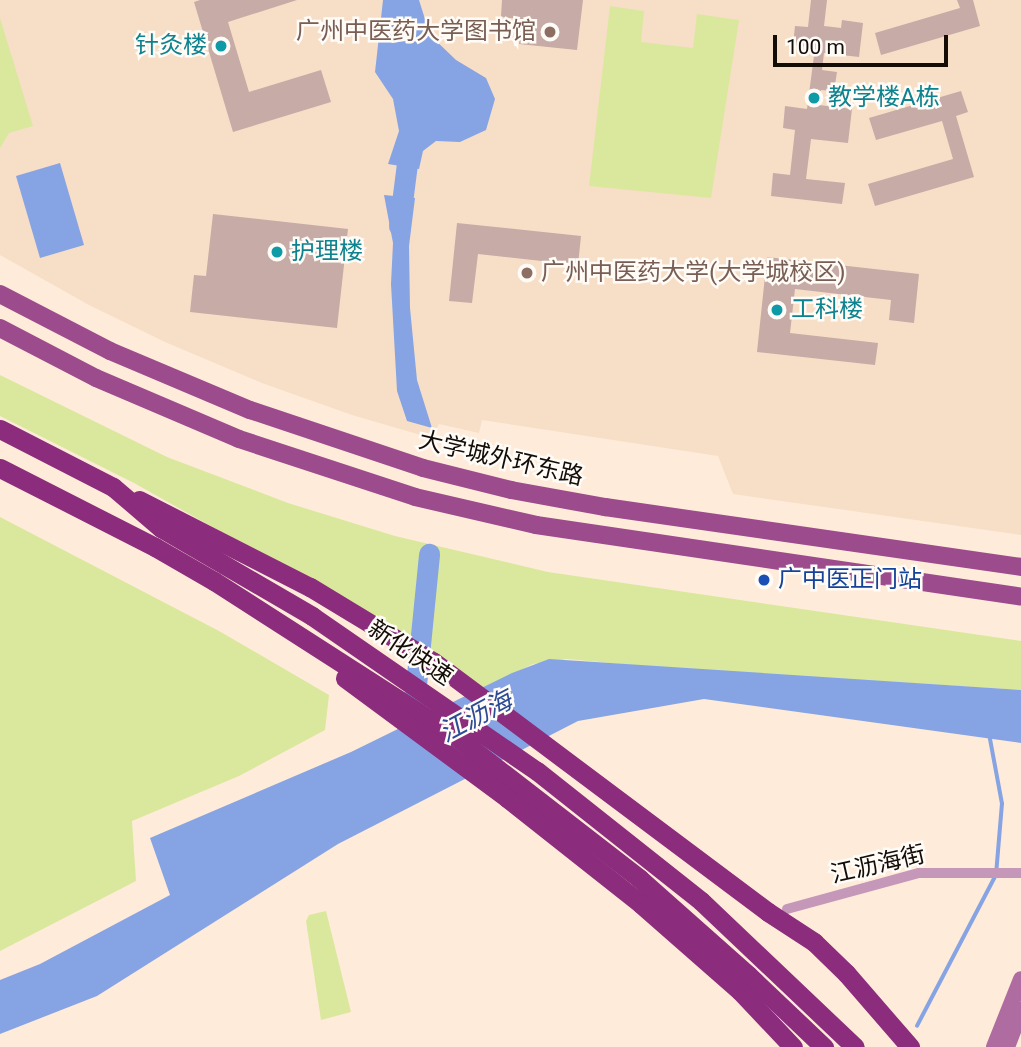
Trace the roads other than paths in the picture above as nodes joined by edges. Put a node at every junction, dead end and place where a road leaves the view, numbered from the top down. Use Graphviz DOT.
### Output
graph roads {
  1 [pos="0,294"];
  2 [pos="0,328"];
  3 [pos="0,429"];
  4 [pos="0,468"];
  5 [pos="113,487"];
  6 [pos="91,515"];
  7 [pos="1021,567"];
  8 [pos="1021,597"];
  9 [pos="1015,873"];
  10 [pos="788,909"];
  11 [pos="1021,979"];
  12 [pos="1021,1010"];
  13 [pos="793,1047"];
  14 [pos="824,1047"];
  15 [pos="855,1047"];
  16 [pos="910,1047"];
  17 [pos="994,1047"];
  18 [pos="1007,1047"];
  1 -- 7 [label="main road, 大学城外环东路"];
  2 -- 8 [label="main road"];
  3 -- 5 [label="highway, 新化快速"];
  4 -- 6 [label="highway, 新化快速"];
  5 -- 15 [label="highway, 新化快速"];
  5 -- 16 [label="highway"];
  6 -- 13 [label="highway"];
  6 -- 14 [label="highway, 新化快速"];
  9 -- 10 [label="street, 江沥海街"];
  11 -- 17 [label="main road"];
  12 -- 18 [label="main road"];
}
